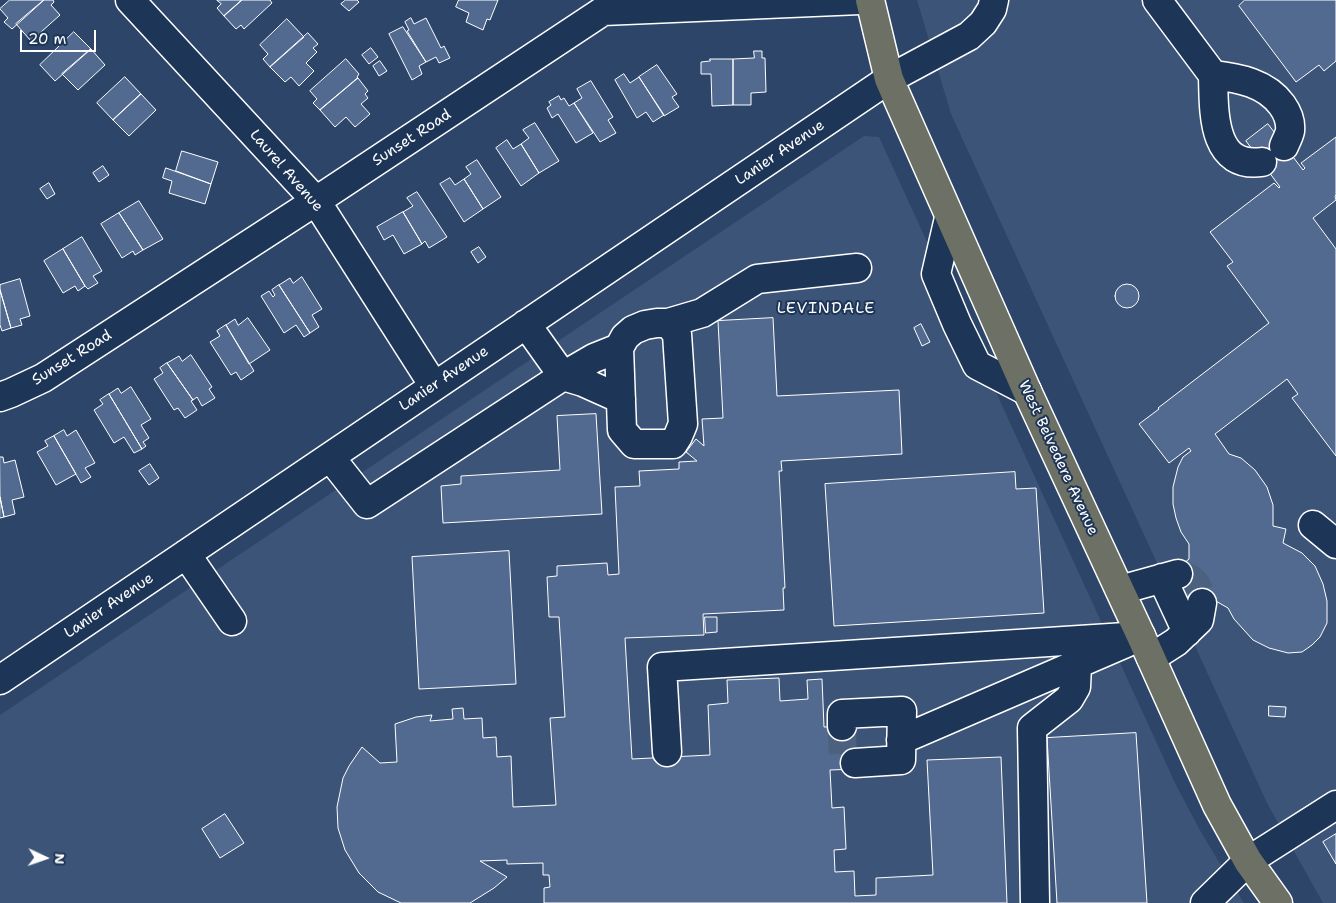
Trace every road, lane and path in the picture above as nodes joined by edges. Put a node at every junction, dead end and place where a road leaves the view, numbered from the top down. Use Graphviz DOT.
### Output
graph roads {
  1 [pos="130,0"];
  2 [pos="860,0"];
  3 [pos="870,0"];
  4 [pos="994,0"];
  5 [pos="1157,0"];
  6 [pos="598,6"];
  7 [pos="1213,75"];
  8 [pos="889,79"];
  9 [pos="1284,146"];
  10 [pos="1262,162"];
  11 [pos="316,201"];
  12 [pos="949,218"];
  13 [pos="858,268"];
  14 [pos="526,324"];
  15 [pos="668,324"];
  16 [pos="619,348"];
  17 [pos="563,376"];
  18 [pos="434,386"];
  19 [pos="1027,391"];
  20 [pos="0,397"];
  21 [pos="621,398"];
  22 [pos="330,457"];
  23 [pos="1313,525"];
  24 [pos="1336,544"];
  25 [pos="186,554"];
  26 [pos="1120,590"];
  27 [pos="1202,603"];
  28 [pos="232,621"];
  29 [pos="1187,632"];
  30 [pos="1040,643"];
  31 [pos="1146,647"];
  32 [pos="1077,665"];
  33 [pos="0,680"];
  34 [pos="842,726"];
  35 [pos="901,740"];
  36 [pos="667,752"];
  37 [pos="856,763"];
  38 [pos="1336,806"];
  39 [pos="1248,861"];
  40 [pos="1035,903"];
  41 [pos="1205,903"];
  42 [pos="1278,903"];
  1 -- 11 [label="street, Laurel Avenue"];
  2 -- 6 [label="street, Sunset Road"];
  3 -- 8 [label="main road, West Belvedere Avenue"];
  4 -- 8 [label="street, Lanier Avenue"];
  5 -- 7 [label="street"];
  6 -- 11 [label="street, Sunset Road"];
  7 -- 9 [label="street"];
  7 -- 10 [label="street"];
  8 -- 12 [label="main road, West Belvedere Avenue"];
  8 -- 14 [label="street, Lanier Avenue"];
  11 -- 18 [label="street, Laurel Avenue"];
  11 -- 20 [label="street, Sunset Road"];
  12 -- 19 [label="main road, West Belvedere Avenue"];
  12 -- 19 [label="street"];
  13 -- 15 [label="street"];
  14 -- 17 [label="street"];
  14 -- 18 [label="street, Lanier Avenue"];
  15 -- 16 [label="street"];
  15 -- 21 [label="street"];
  16 -- 17 [label="street"];
  16 -- 21 [label="street"];
  17 -- 21 [label="street"];
  17 -- 22 [label="street"];
  18 -- 22 [label="street, Lanier Avenue"];
  19 -- 26 [label="main road, West Belvedere Avenue"];
  22 -- 25 [label="street, Lanier Avenue"];
  23 -- 24 [label="street"];
  25 -- 28 [label="street"];
  25 -- 33 [label="street, Lanier Avenue"];
  26 -- 29 [label="street"];
  26 -- 31 [label="main road, West Belvedere Avenue"];
  27 -- 29 [label="street"];
  29 -- 31 [label="street"];
  30 -- 31 [label="street"];
  30 -- 32 [label="street"];
  30 -- 36 [label="street"];
  31 -- 32 [label="street"];
  31 -- 39 [label="main road, West Belvedere Avenue"];
  32 -- 35 [label="street"];
  32 -- 40 [label="street"];
  34 -- 35 [label="street"];
  35 -- 37 [label="street"];
  38 -- 39 [label="street"];
  39 -- 41 [label="street"];
  39 -- 42 [label="main road, West Belvedere Avenue"];
}
